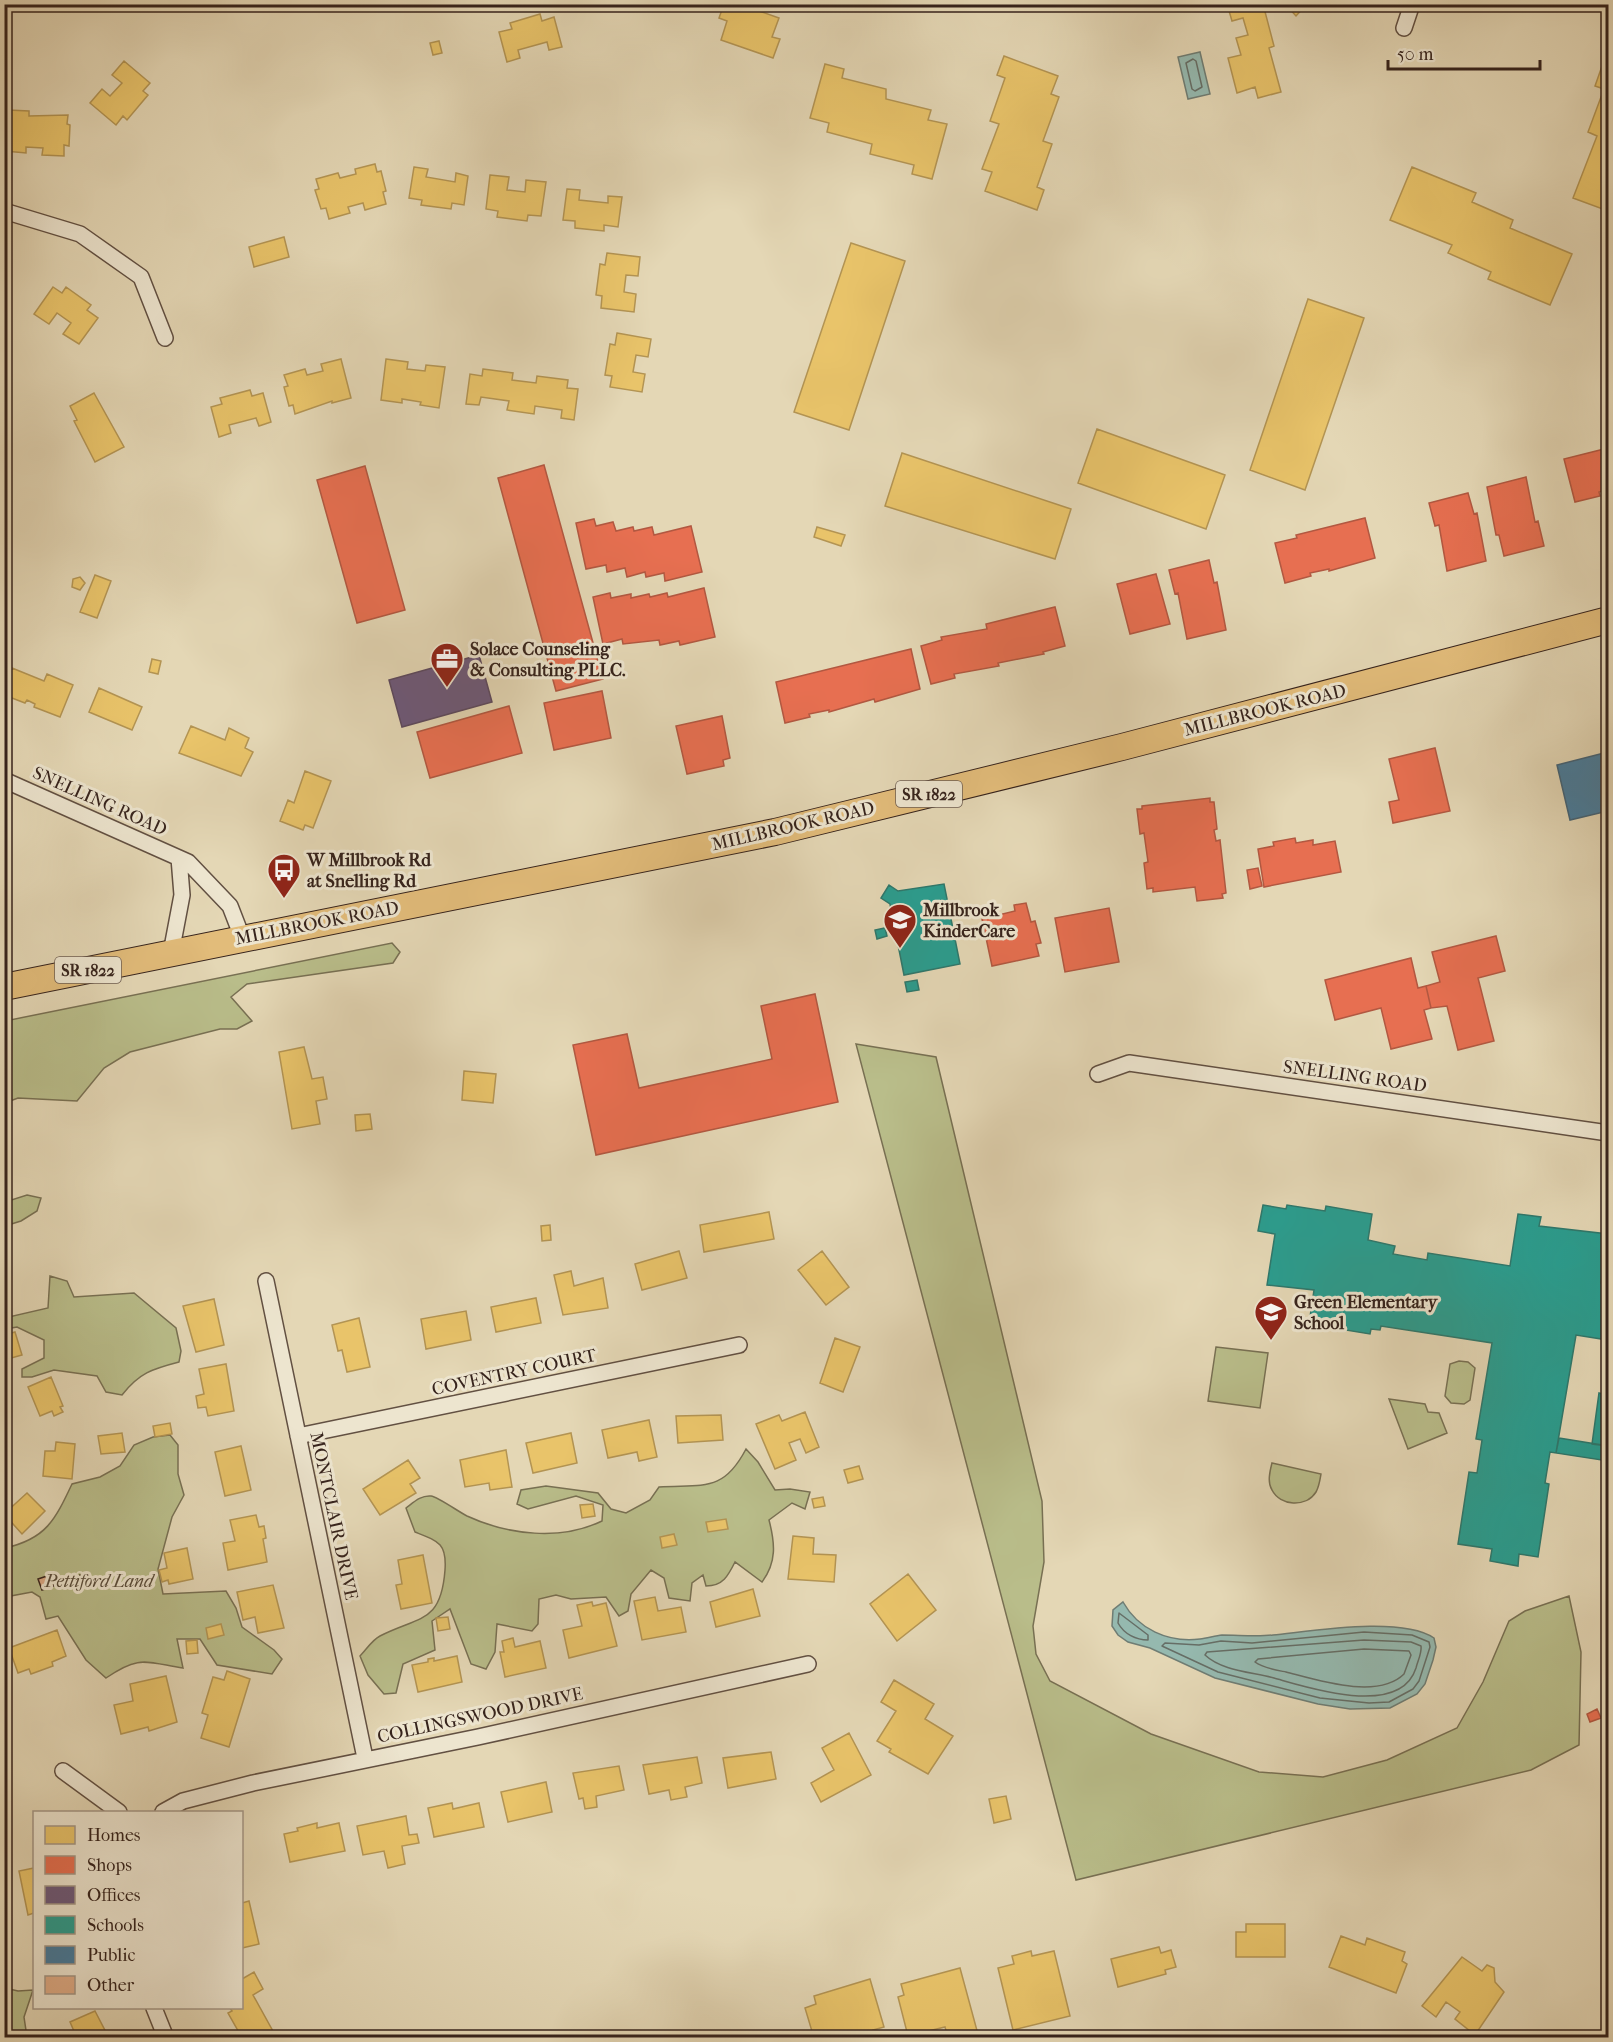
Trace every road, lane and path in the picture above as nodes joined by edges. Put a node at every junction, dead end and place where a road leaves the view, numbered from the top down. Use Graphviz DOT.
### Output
graph roads {
  1 [pos="1412,4"];
  2 [pos="1404,28"];
  3 [pos="4,211"];
  4 [pos="165,338"];
  5 [pos="1608,620"];
  6 [pos="4,780"];
  7 [pos="179,858"];
  8 [pos="242,937"];
  9 [pos="171,953"];
  10 [pos="4,987"];
  11 [pos="1098,1074"];
  12 [pos="1608,1133"];
  13 [pos="266,1281"];
  14 [pos="739,1345"];
  15 [pos="298,1436"];
  16 [pos="808,1664"];
  17 [pos="365,1758"];
  18 [pos="63,1771"];
  19 [pos="118,1811"];
  20 [pos="165,1811"];
  21 [pos="155,2009"];
  22 [pos="166,2037"];
  1 -- 2 [label="street"];
  3 -- 4 [label="street"];
  5 -- 8 [label="main road, MILLBROOK ROAD / SR 1822"];
  6 -- 7 [label="street, SNELLING ROAD"];
  7 -- 8 [label="street, SNELLING ROAD"];
  7 -- 9 [label="street, SNELLING ROAD"];
  8 -- 9 [label="main road, MILLBROOK ROAD / SR 1822"];
  9 -- 10 [label="main road, MILLBROOK ROAD / SR 1822"];
  11 -- 12 [label="street, SNELLING ROAD"];
  13 -- 15 [label="street, MONTCLAIR DRIVE"];
  14 -- 15 [label="street, COVENTRY COURT"];
  15 -- 17 [label="street, MONTCLAIR DRIVE"];
  16 -- 17 [label="street, COLLINGSWOOD DRIVE"];
  17 -- 20 [label="street, COLLINGSWOOD DRIVE"];
  18 -- 19 [label="street"];
  21 -- 22 [label="street"];
}
